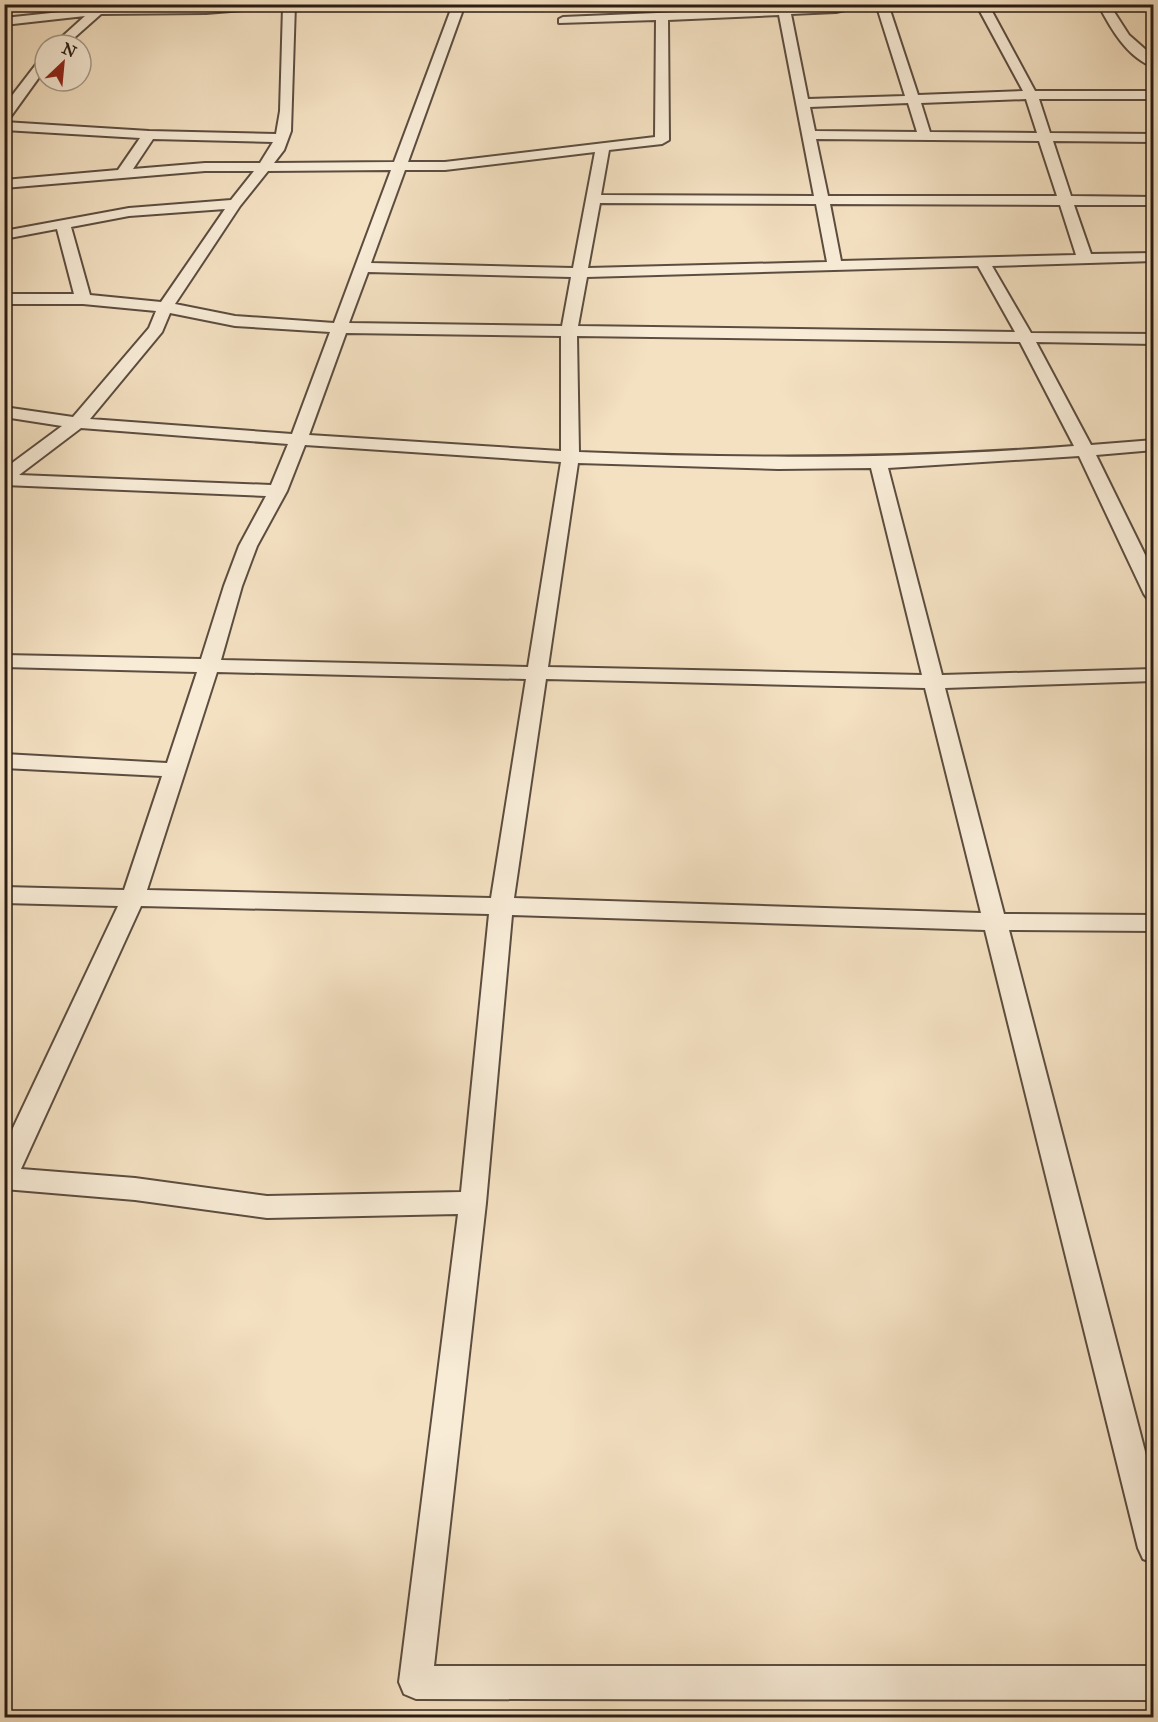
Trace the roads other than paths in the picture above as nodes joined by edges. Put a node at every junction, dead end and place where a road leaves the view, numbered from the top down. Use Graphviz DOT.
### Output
graph roads {
  1 [pos="113,4"];
  2 [pos="281,4"];
  3 [pos="289,4"];
  4 [pos="459,4"];
  5 [pos="868,4"];
  6 [pos="882,4"];
  7 [pos="982,4"];
  8 [pos="1103,4"];
  9 [pos="834,7"];
  10 [pos="98,11"];
  11 [pos="784,11"];
  12 [pos="662,17"];
  13 [pos="563,21"];
  14 [pos="4,22"];
  15 [pos="73,33"];
  16 [pos="1154,63"];
  17 [pos="33,77"];
  18 [pos="1031,95"];
  19 [pos="1154,95"];
  20 [pos="913,99"];
  21 [pos="802,103"];
  22 [pos="4,116"];
  23 [pos="4,126"];
  24 [pos="149,135"];
  25 [pos="808,135"];
  26 [pos="925,136"];
  27 [pos="1046,137"];
  28 [pos="281,138"];
  29 [pos="1154,138"];
  30 [pos="603,146"];
  31 [pos="265,167"];
  32 [pos="399,167"];
  33 [pos="122,175"];
  34 [pos="4,184"];
  35 [pos="593,199"];
  36 [pos="821,200"];
  37 [pos="1066,201"];
  38 [pos="1154,201"];
  39 [pos="235,204"];
  40 [pos="63,223"];
  41 [pos="4,235"];
  42 [pos="1154,257"];
  43 [pos="1085,259"];
  44 [pos="983,263"];
  45 [pos="835,266"];
  46 [pos="362,267"];
  47 [pos="579,273"];
  48 [pos="4,299"];
  49 [pos="83,299"];
  50 [pos="165,307"];
  51 [pos="340,328"];
  52 [pos="569,332"];
  53 [pos="1028,338"];
  54 [pos="1154,339"];
  55 [pos="4,412"];
  56 [pos="77,423"];
  57 [pos="299,439"];
  58 [pos="1154,445"];
  59 [pos="1087,450"];
  60 [pos="570,458"];
  61 [pos="878,463"];
  62 [pos="4,479"];
  63 [pos="278,491"];
  64 [pos="1152,588"];
  65 [pos="4,661"];
  66 [pos="210,664"];
  67 [pos="537,672"];
  68 [pos="1154,675"];
  69 [pos="934,682"];
  70 [pos="4,761"];
  71 [pos="176,770"];
  72 [pos="4,895"];
  73 [pos="133,898"];
  74 [pos="501,906"];
  75 [pos="995,922"];
  76 [pos="1154,923"];
  77 [pos="4,1177"];
  78 [pos="473,1203"];
  79 [pos="1154,1548"];
  80 [pos="1154,1683"];
  1 -- 10 [label="street"];
  2 -- 10 [label="street"];
  3 -- 28 [label="street"];
  4 -- 32 [label="street"];
  5 -- 9 [label="street"];
  6 -- 20 [label="street"];
  7 -- 18 [label="street"];
  8 -- 16 [label="street"];
  9 -- 11 [label="street"];
  10 -- 14 [label="street"];
  10 -- 15 [label="street"];
  11 -- 12 [label="street"];
  11 -- 21 [label="street"];
  12 -- 13 [label="street"];
  12 -- 30 [label="street"];
  17 -- 22 [label="street"];
  18 -- 19 [label="street"];
  18 -- 20 [label="street"];
  18 -- 27 [label="street"];
  20 -- 21 [label="street"];
  20 -- 26 [label="street"];
  21 -- 25 [label="street"];
  23 -- 24 [label="street"];
  24 -- 28 [label="street"];
  24 -- 33 [label="street"];
  25 -- 26 [label="street"];
  25 -- 36 [label="street"];
  26 -- 27 [label="street"];
  27 -- 29 [label="street"];
  27 -- 37 [label="street"];
  28 -- 31 [label="street"];
  30 -- 32 [label="street"];
  30 -- 35 [label="street"];
  31 -- 32 [label="street"];
  31 -- 33 [label="street"];
  31 -- 39 [label="street"];
  32 -- 46 [label="street"];
  33 -- 34 [label="street"];
  35 -- 36 [label="street"];
  35 -- 47 [label="street"];
  36 -- 37 [label="street"];
  36 -- 45 [label="street"];
  37 -- 38 [label="street"];
  37 -- 43 [label="street"];
  39 -- 40 [label="street"];
  39 -- 50 [label="street"];
  40 -- 41 [label="street"];
  40 -- 49 [label="street"];
  42 -- 43 [label="street"];
  43 -- 44 [label="street"];
  44 -- 45 [label="street"];
  44 -- 53 [label="street"];
  45 -- 47 [label="street"];
  46 -- 47 [label="street"];
  46 -- 51 [label="street"];
  47 -- 52 [label="street"];
  48 -- 49 [label="street"];
  49 -- 50 [label="street"];
  50 -- 51 [label="street"];
  50 -- 56 [label="street"];
  51 -- 52 [label="street"];
  51 -- 57 [label="street"];
  52 -- 53 [label="street"];
  52 -- 60 [label="street"];
  53 -- 54 [label="street"];
  53 -- 59 [label="street"];
  55 -- 56 [label="street"];
  56 -- 57 [label="street"];
  56 -- 62 [label="street"];
  57 -- 60 [label="street"];
  57 -- 63 [label="street"];
  58 -- 59 [label="street"];
  59 -- 61 [label="street"];
  59 -- 64 [label="street"];
  60 -- 61 [label="street"];
  60 -- 67 [label="street"];
  61 -- 69 [label="street"];
  62 -- 63 [label="street"];
  63 -- 66 [label="street"];
  65 -- 66 [label="street"];
  66 -- 67 [label="street"];
  66 -- 71 [label="street"];
  67 -- 69 [label="street"];
  67 -- 74 [label="street"];
  68 -- 69 [label="street"];
  69 -- 75 [label="street"];
  70 -- 71 [label="street"];
  71 -- 73 [label="street"];
  72 -- 73 [label="street"];
  73 -- 74 [label="street"];
  73 -- 77 [label="street"];
  74 -- 75 [label="street"];
  74 -- 78 [label="street"];
  75 -- 76 [label="street"];
  75 -- 79 [label="street"];
  77 -- 78 [label="street"];
  78 -- 80 [label="street"];
}
